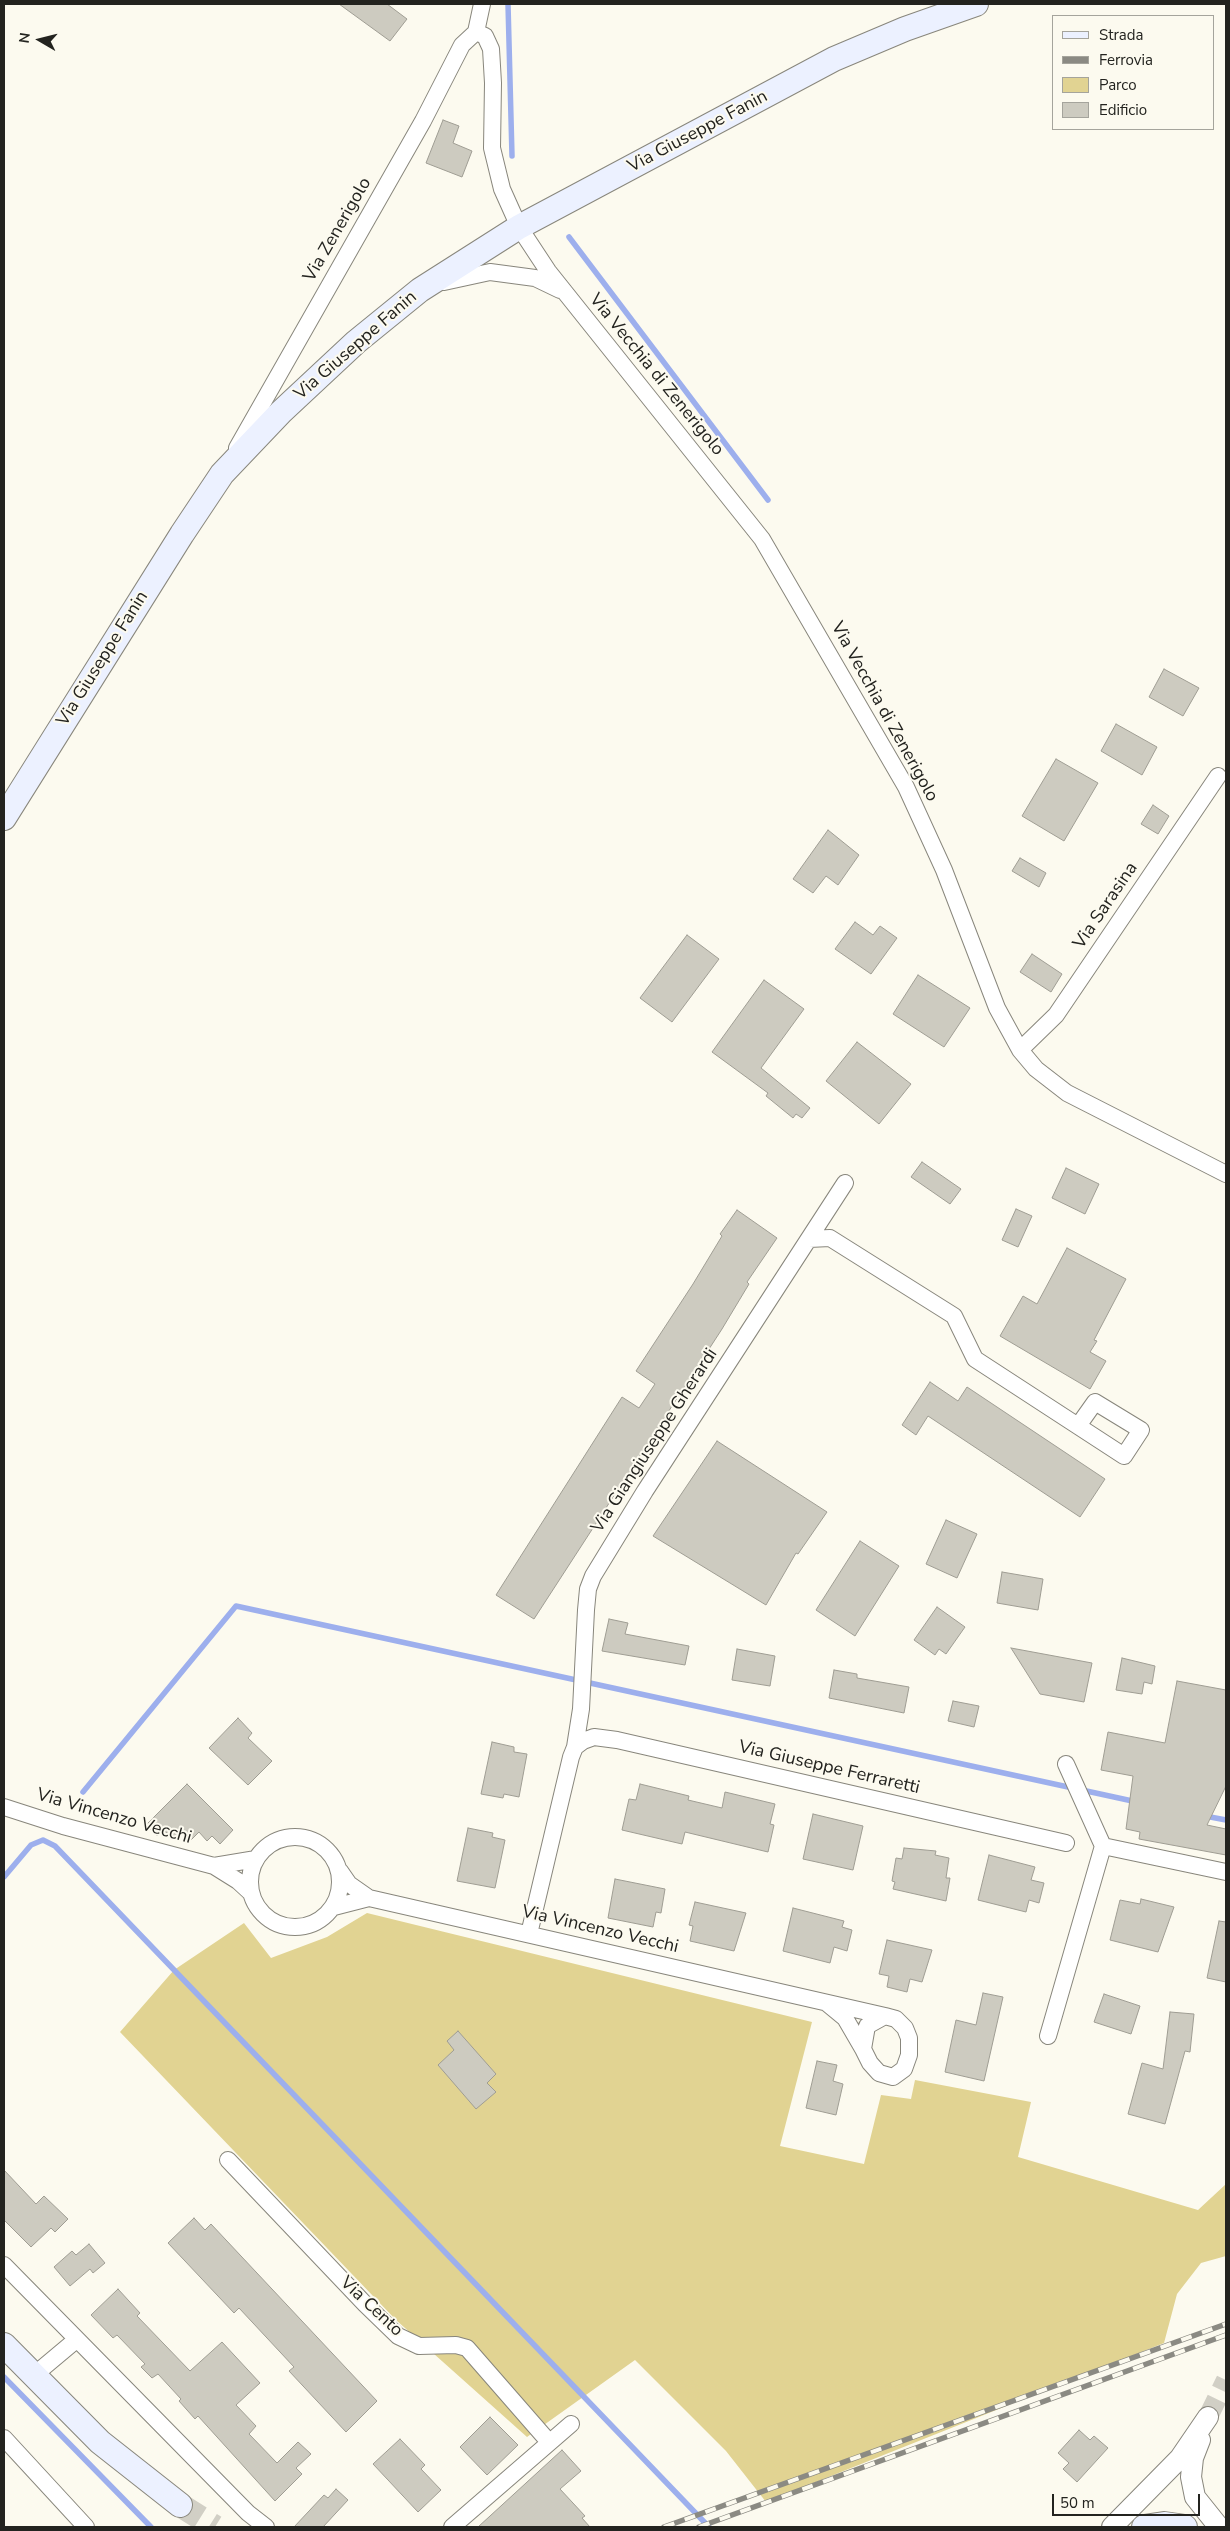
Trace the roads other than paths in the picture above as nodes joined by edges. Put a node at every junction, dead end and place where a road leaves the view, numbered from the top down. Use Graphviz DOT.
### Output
graph roads {
  1 [pos="482,4"];
  2 [pos="976,4"];
  3 [pos="476,32"];
  4 [pos="519,228"];
  5 [pos="420,290"];
  6 [pos="564,292"];
  7 [pos="222,474"];
  8 [pos="1218,776"];
  9 [pos="4,818"];
  10 [pos="1020,1050"];
  11 [pos="1226,1174"];
  12 [pos="845,1183"];
  13 [pos="809,1239"];
  14 [pos="1078,1426"];
  15 [pos="579,1744"];
  16 [pos="1066,1764"];
  17 [pos="4,1807"];
  18 [pos="1066,1843"];
  19 [pos="1103,1846"];
  20 [pos="256,1859"];
  21 [pos="214,1866"];
  22 [pos="340,1871"];
  23 [pos="1226,1872"];
  24 [pos="251,1893"];
  25 [pos="369,1898"];
  26 [pos="334,1907"];
  27 [pos="529,1934"];
  28 [pos="821,2001"];
  29 [pos="885,2016"];
  30 [pos="1048,2036"];
  31 [pos="863,2049"];
  32 [pos="228,2160"];
  33 [pos="4,2266"];
  34 [pos="76,2340"];
  35 [pos="4,2345"];
  36 [pos="33,2376"];
  37 [pos="571,2424"];
  38 [pos="4,2438"];
  39 [pos="550,2442"];
  40 [pos="180,2505"];
  41 [pos="86,2527"];
  42 [pos="266,2527"];
  43 [pos="452,2527"];
  44 [pos="1112,2527"];
  45 [pos="1144,2527"];
  46 [pos="1185,2527"];
  47 [pos="1219,2527"];
  1 -- 3 [label="street"];
  2 -- 4 [label="main road, Via Giuseppe Fanin"];
  3 -- 4 [label="street, Via Vecchia di Zenerigolo"];
  3 -- 7 [label="street, Via Zenerigolo"];
  4 -- 5 [label="main road, Via Giuseppe Fanin"];
  4 -- 6 [label="street, Via Vecchia di Zenerigolo"];
  5 -- 6 [label="street"];
  5 -- 7 [label="main road, Via Giuseppe Fanin"];
  6 -- 10 [label="street, Via Vecchia di Zenerigolo"];
  7 -- 9 [label="main road, Via Giuseppe Fanin"];
  8 -- 10 [label="street, Via Sarasina"];
  10 -- 11 [label="street, Via Vecchia di Zenerigolo"];
  12 -- 13 [label="street, Via Giangiuseppe Gherardi"];
  13 -- 14 [label="street"];
  13 -- 15 [label="street, Via Giangiuseppe Gherardi"];
  15 -- 18 [label="street, Via Giuseppe Ferraretti"];
  15 -- 27 [label="street, Via Giangiuseppe Gherardi"];
  16 -- 19 [label="street"];
  17 -- 21 [label="street, Via Vincenzo Vecchi"];
  19 -- 23 [label="street"];
  19 -- 30 [label="street"];
  20 -- 21 [label="street, Via Vincenzo Vecchi"];
  20 -- 22 [label="street"];
  20 -- 24 [label="street"];
  21 -- 24 [label="street, Via Vincenzo Vecchi"];
  22 -- 25 [label="street, Via Vincenzo Vecchi"];
  22 -- 26 [label="street"];
  24 -- 26 [label="street"];
  25 -- 26 [label="street, Via Vincenzo Vecchi"];
  25 -- 27 [label="street, Via Vincenzo Vecchi"];
  27 -- 28 [label="street, Via Vincenzo Vecchi"];
  28 -- 29 [label="street, Via Vincenzo Vecchi"];
  28 -- 31 [label="street, Via Vincenzo Vecchi"];
  29 -- 31 [label="street"];
  29 -- 31 [label="street"];
  32 -- 39 [label="street, Via Cento"];
  33 -- 34 [label="street"];
  34 -- 36 [label="street"];
  34 -- 42 [label="street"];
  35 -- 36 [label="main road"];
  36 -- 40 [label="main road"];
  37 -- 39 [label="street"];
  38 -- 41 [label="street"];
  39 -- 43 [label="street"];
  44 -- 47 [label="street"];
  45 -- 46 [label="main road"];
}
